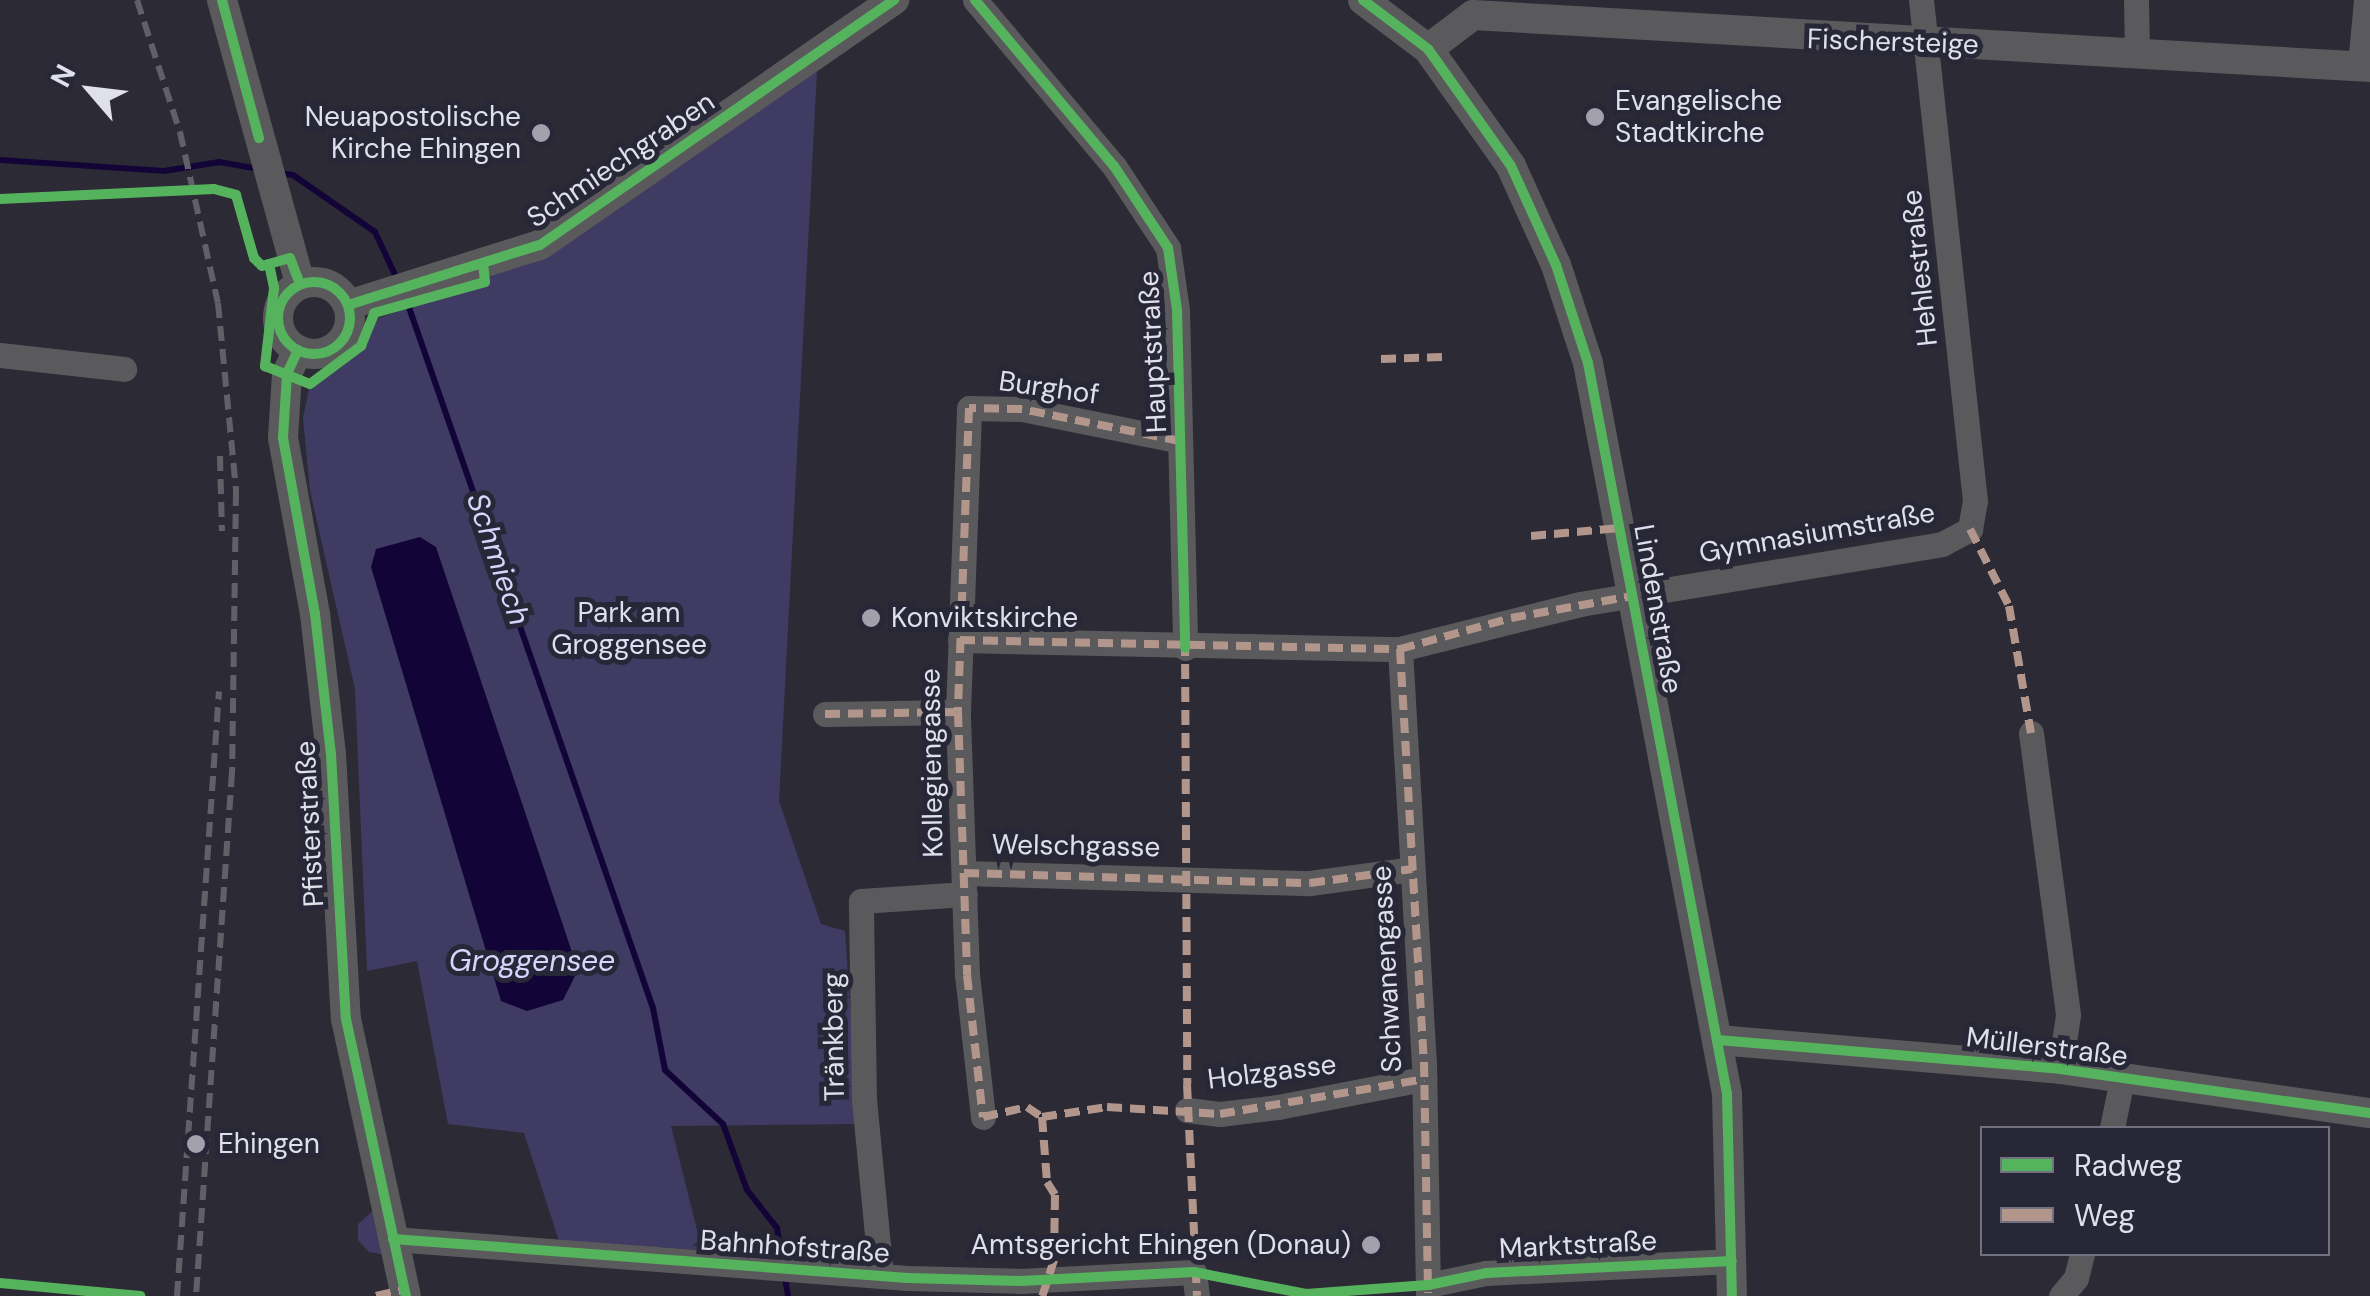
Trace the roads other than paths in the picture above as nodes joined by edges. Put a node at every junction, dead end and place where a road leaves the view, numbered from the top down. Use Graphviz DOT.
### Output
graph roads {
  1 [pos="222,0"];
  2 [pos="894,0"];
  3 [pos="975,0"];
  4 [pos="1362,0"];
  5 [pos="1922,0"];
  6 [pos="2136,0"];
  7 [pos="2366,0"];
  8 [pos="1470,8"];
  9 [pos="1925,42"];
  10 [pos="1428,49"];
  11 [pos="2137,54"];
  12 [pos="2365,66"];
  13 [pos="300,284"];
  14 [pos="361,298"];
  15 [pos="298,350"];
  16 [pos="0,355"];
  17 [pos="124,369"];
  18 [pos="968,408"];
  19 [pos="1180,442"];
  20 [pos="1970,529"];
  21 [pos="1632,596"];
  22 [pos="960,640"];
  23 [pos="1185,648"];
  24 [pos="1400,649"];
  25 [pos="958,712"];
  26 [pos="825,714"];
  27 [pos="2030,733"];
  28 [pos="1412,869"];
  29 [pos="964,884"];
  30 [pos="1718,1040"];
  31 [pos="2060,1069"];
  32 [pos="1424,1079"];
  33 [pos="2122,1079"];
  34 [pos="1187,1110"];
  35 [pos="2370,1113"];
  36 [pos="983,1116"];
  37 [pos="2112,1126"];
  38 [pos="393,1239"];
  39 [pos="1732,1261"];
  40 [pos="881,1276"];
  41 [pos="1196,1284"];
  42 [pos="1045,1288"];
  43 [pos="1428,1290"];
  44 [pos="406,1296"];
  45 [pos="1732,1296"];
  1 -- 13 [label="street"];
  2 -- 14 [label="street, Schmiechgraben"];
  3 -- 19 [label="street, Hauptstraße"];
  4 -- 10 [label="street, Lindenstraße"];
  5 -- 9 [label="street, Hehlestraße"];
  6 -- 11 [label="street"];
  7 -- 12 [label="street"];
  8 -- 9 [label="street, Fischersteige"];
  8 -- 10 [label="street, Fischersteige"];
  9 -- 11 [label="street, Fischersteige"];
  9 -- 20 [label="street, Hehlestraße"];
  10 -- 21 [label="street, Lindenstraße"];
  11 -- 12 [label="street, Fischersteige"];
  13 -- 14 [label="street"];
  13 -- 15 [label="street"];
  14 -- 15 [label="street"];
  15 -- 38 [label="street, Pfisterstraße"];
  16 -- 17 [label="street"];
  18 -- 19 [label="street, Burghof"];
  18 -- 22 [label="street, Kollegiengasse"];
  19 -- 23 [label="street, Hauptstraße"];
  20 -- 21 [label="street, Gymnasiumstraße"];
  21 -- 24 [label="street, Gymnasiumstraße"];
  21 -- 30 [label="street, Lindenstraße"];
  22 -- 23 [label="street, Gymnasiumstraße"];
  22 -- 25 [label="street, Kollegiengasse"];
  23 -- 24 [label="street, Gymnasiumstraße"];
  24 -- 28 [label="street, Schwanengasse"];
  25 -- 26 [label="street"];
  25 -- 29 [label="street, Kollegiengasse"];
  27 -- 31 [label="street"];
  28 -- 29 [label="street, Welschgasse"];
  28 -- 32 [label="street, Schwanengasse"];
  29 -- 36 [label="street, Kollegiengasse"];
  29 -- 40 [label="street, Tränkberg"];
  30 -- 31 [label="street, Müllerstraße"];
  30 -- 39 [label="street, Lindenstraße"];
  31 -- 33 [label="street, Müllerstraße"];
  32 -- 34 [label="street, Holzgasse"];
  32 -- 43 [label="street, Schwanengasse"];
  33 -- 35 [label="street, Müllerstraße"];
  33 -- 37 [label="street, Müllerstraße"];
  38 -- 40 [label="street, Bahnhofstraße"];
  38 -- 44 [label="street, Pfisterstraße"];
  39 -- 43 [label="street, Marktstraße"];
  39 -- 45 [label="street, Lindenstraße"];
  40 -- 42 [label="street, Bahnhofstraße"];
  41 -- 42 [label="street, Bahnhofstraße"];
}
